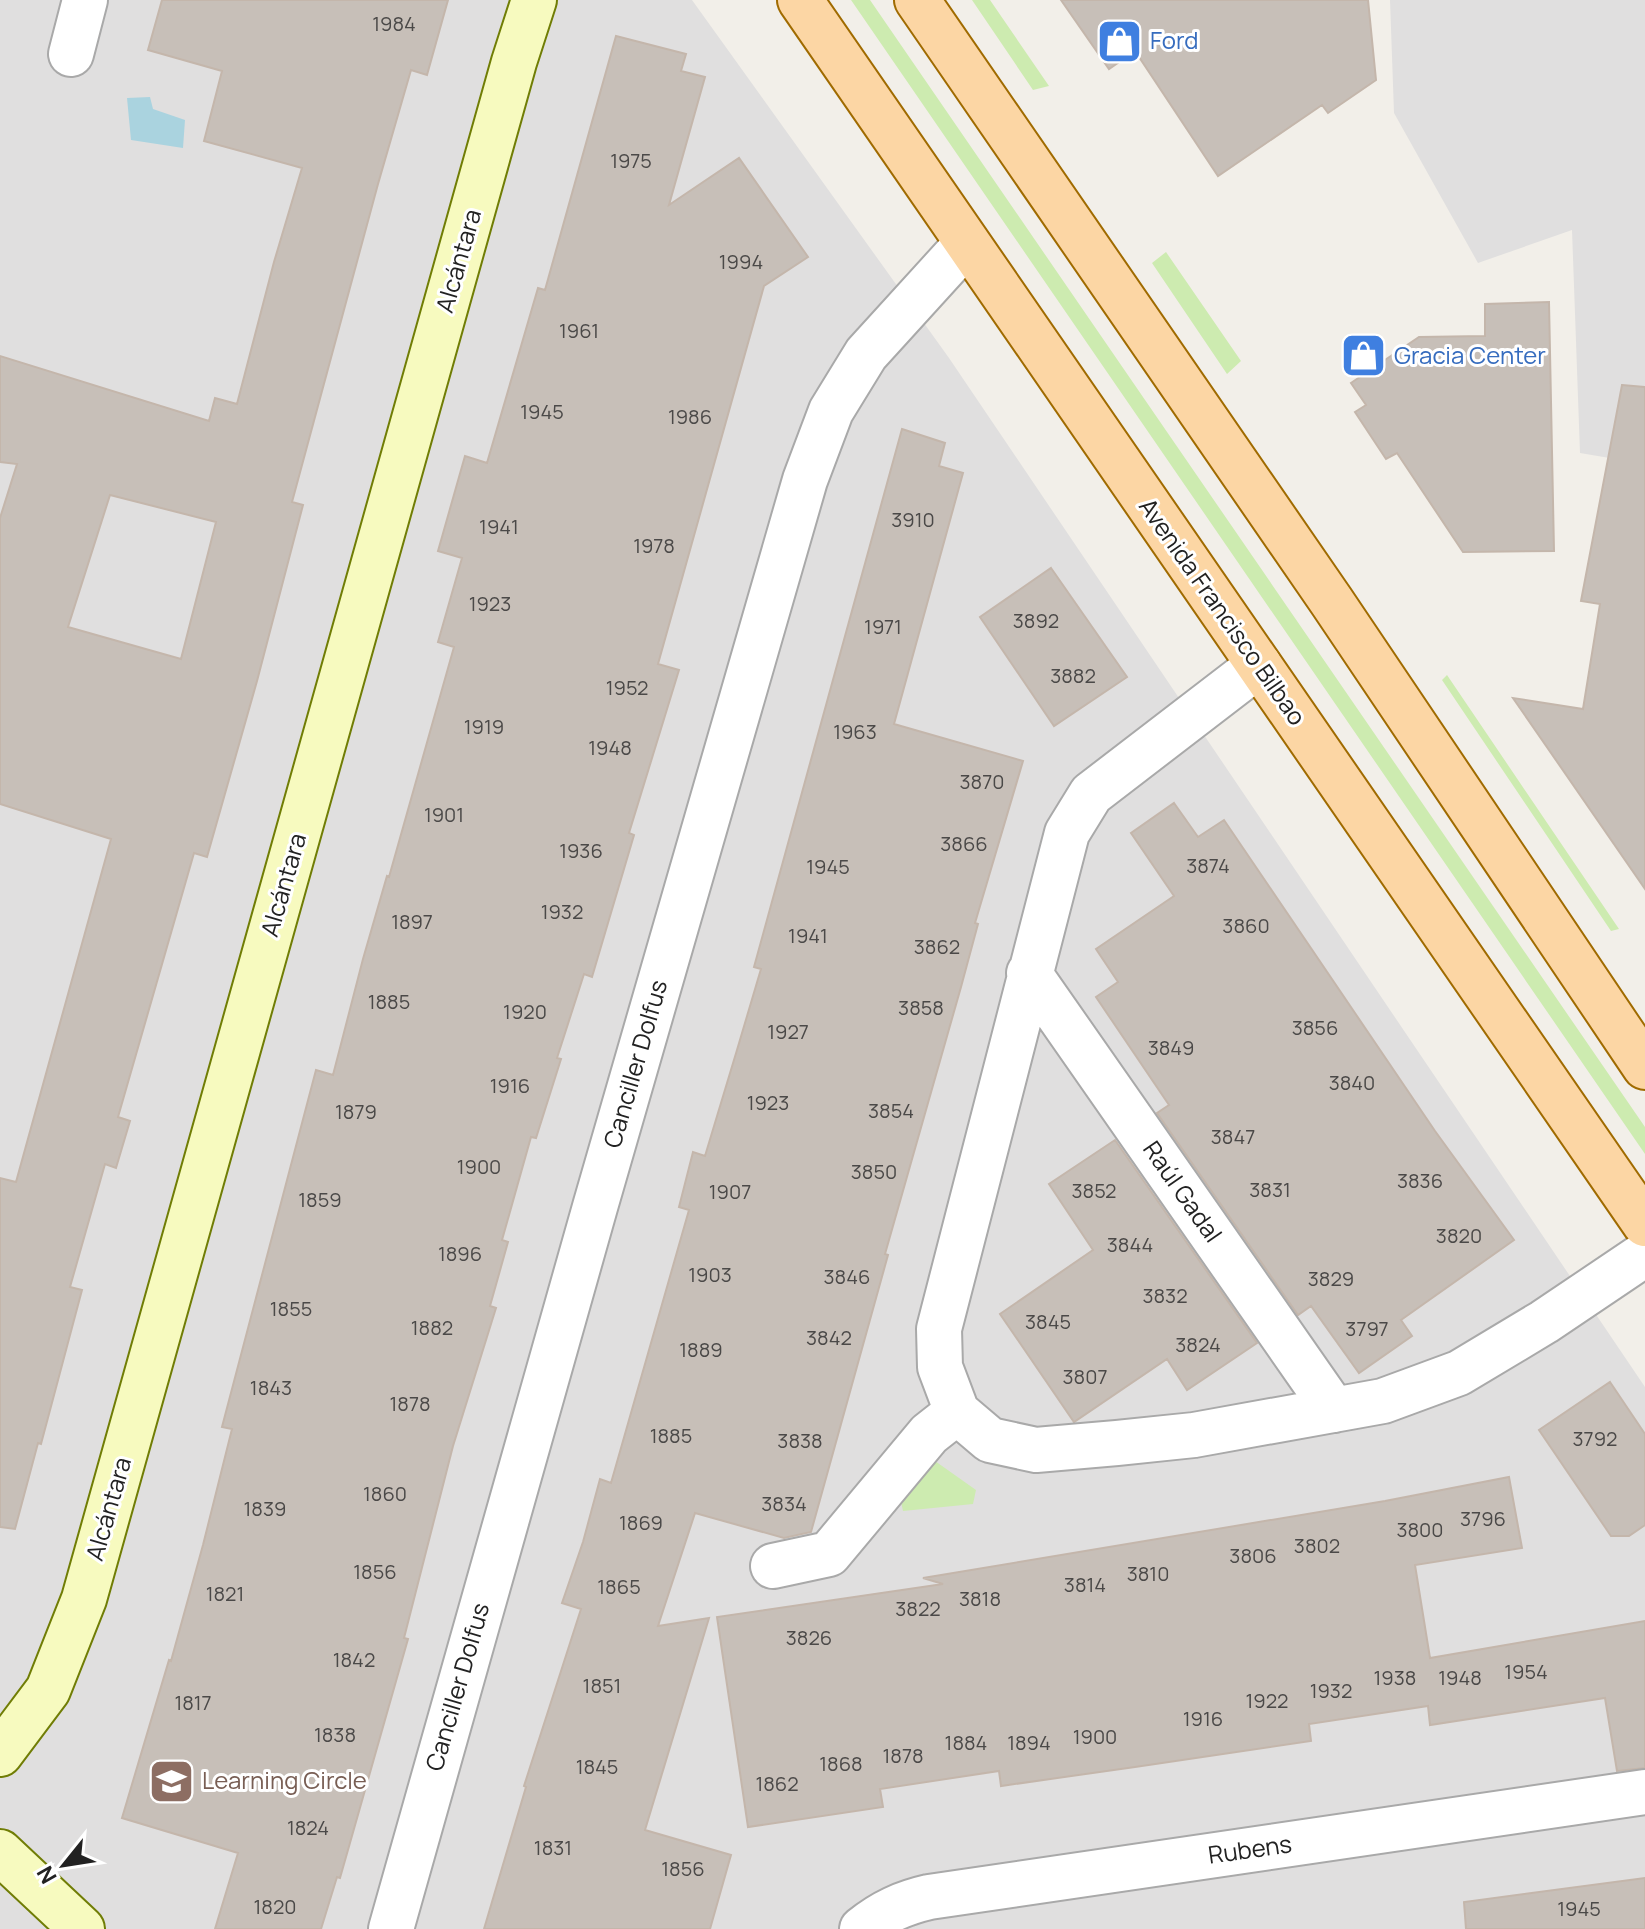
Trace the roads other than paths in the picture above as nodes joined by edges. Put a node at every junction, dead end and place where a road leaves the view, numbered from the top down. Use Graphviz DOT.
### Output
graph roads {
  1 [pos="85,0"];
  2 [pos="534,0"];
  3 [pos="800,0"];
  4 [pos="917,0"];
  5 [pos="71,54"];
  6 [pos="967,243"];
  7 [pos="1259,665"];
  8 [pos="1029,973"];
  9 [pos="1645,1066"];
  10 [pos="1645,1224"];
  11 [pos="1645,1254"];
  12 [pos="1334,1410"];
  13 [pos="957,1412"];
  14 [pos="773,1566"];
  15 [pos="0,1754"];
  16 [pos="1645,1792"];
  17 [pos="0,1852"];
  18 [pos="82,1929"];
  19 [pos="391,1929"];
  20 [pos="862,1929"];
  1 -- 5 [label="street"];
  2 -- 15 [label="street, Alcántara"];
  3 -- 6 [label="main road, Avenida Francisco Bilbao"];
  4 -- 9 [label="main road"];
  6 -- 7 [label="main road, Avenida Francisco Bilbao"];
  6 -- 19 [label="street, Canciller Dolfus"];
  7 -- 8 [label="street"];
  7 -- 10 [label="main road, Avenida Francisco Bilbao"];
  8 -- 12 [label="street, Raúl Gadal"];
  8 -- 13 [label="street"];
  11 -- 12 [label="street"];
  12 -- 13 [label="street"];
  13 -- 14 [label="street"];
  16 -- 20 [label="street, Rubens"];
  17 -- 18 [label="street"];
}
